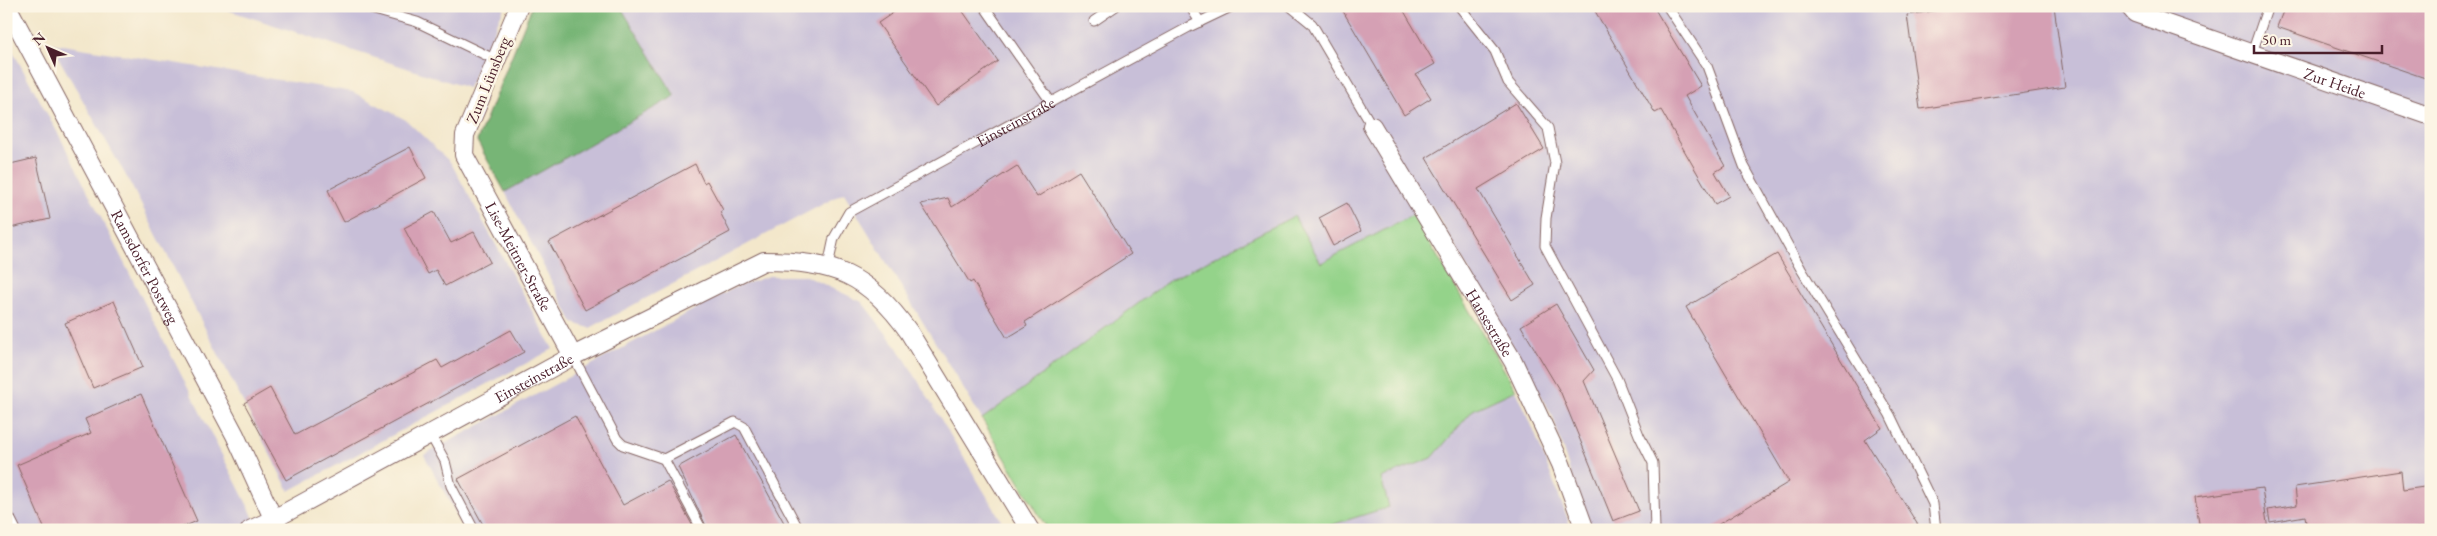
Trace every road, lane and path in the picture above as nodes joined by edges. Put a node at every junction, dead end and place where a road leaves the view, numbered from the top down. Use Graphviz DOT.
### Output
graph roads {
  1 [pos="7,6"];
  2 [pos="360,6"];
  3 [pos="518,6"];
  4 [pos="984,6"];
  5 [pos="1116,6"];
  6 [pos="1190,6"];
  7 [pos="1233,6"];
  8 [pos="1290,6"];
  9 [pos="1458,6"];
  10 [pos="1667,6"];
  11 [pos="2129,6"];
  12 [pos="2268,6"];
  13 [pos="1094,21"];
  14 [pos="1200,22"];
  15 [pos="2252,53"];
  16 [pos="496,60"];
  17 [pos="1051,102"];
  18 [pos="2431,116"];
  19 [pos="1372,126"];
  20 [pos="464,155"];
  21 [pos="828,266"];
  22 [pos="573,356"];
  23 [pos="430,434"];
  24 [pos="664,460"];
  25 [pos="6,520"];
  26 [pos="276,524"];
  27 [pos="11,530"];
  28 [pos="250,530"];
  29 [pos="474,530"];
  30 [pos="702,530"];
  31 [pos="799,530"];
  32 [pos="1030,530"];
  33 [pos="1585,530"];
  34 [pos="1655,530"];
  35 [pos="1936,530"];
  1 -- 26 [label="street, Ramsdorfer Postweg"];
  2 -- 16 [label="lane"];
  3 -- 16 [label="street, Zum Lünsberg"];
  4 -- 17 [label="lane"];
  5 -- 13 [label="lane"];
  6 -- 14 [label="lane"];
  7 -- 14 [label="lane, Einsteinstraße"];
  8 -- 19 [label="lane"];
  9 -- 34 [label="lane"];
  10 -- 35 [label="lane"];
  11 -- 15 [label="street, Zur Heide"];
  12 -- 15 [label="lane"];
  14 -- 17 [label="lane, Einsteinstraße"];
  15 -- 18 [label="street, Zur Heide"];
  16 -- 20 [label="street, Zum Lünsberg"];
  17 -- 21 [label="lane, Einsteinstraße"];
  19 -- 33 [label="street, Hansestraße"];
  20 -- 22 [label="street, Lise-Meitner-Straße"];
  21 -- 22 [label="street, Einsteinstraße"];
  21 -- 32 [label="street, Einsteinstraße"];
  22 -- 23 [label="street, Einsteinstraße"];
  22 -- 24 [label="lane"];
  23 -- 26 [label="street, Einsteinstraße"];
  23 -- 29 [label="lane"];
  24 -- 30 [label="lane"];
  24 -- 31 [label="lane"];
  25 -- 27 [label="street"];
  26 -- 28 [label="street, Einsteinstraße"];
}
